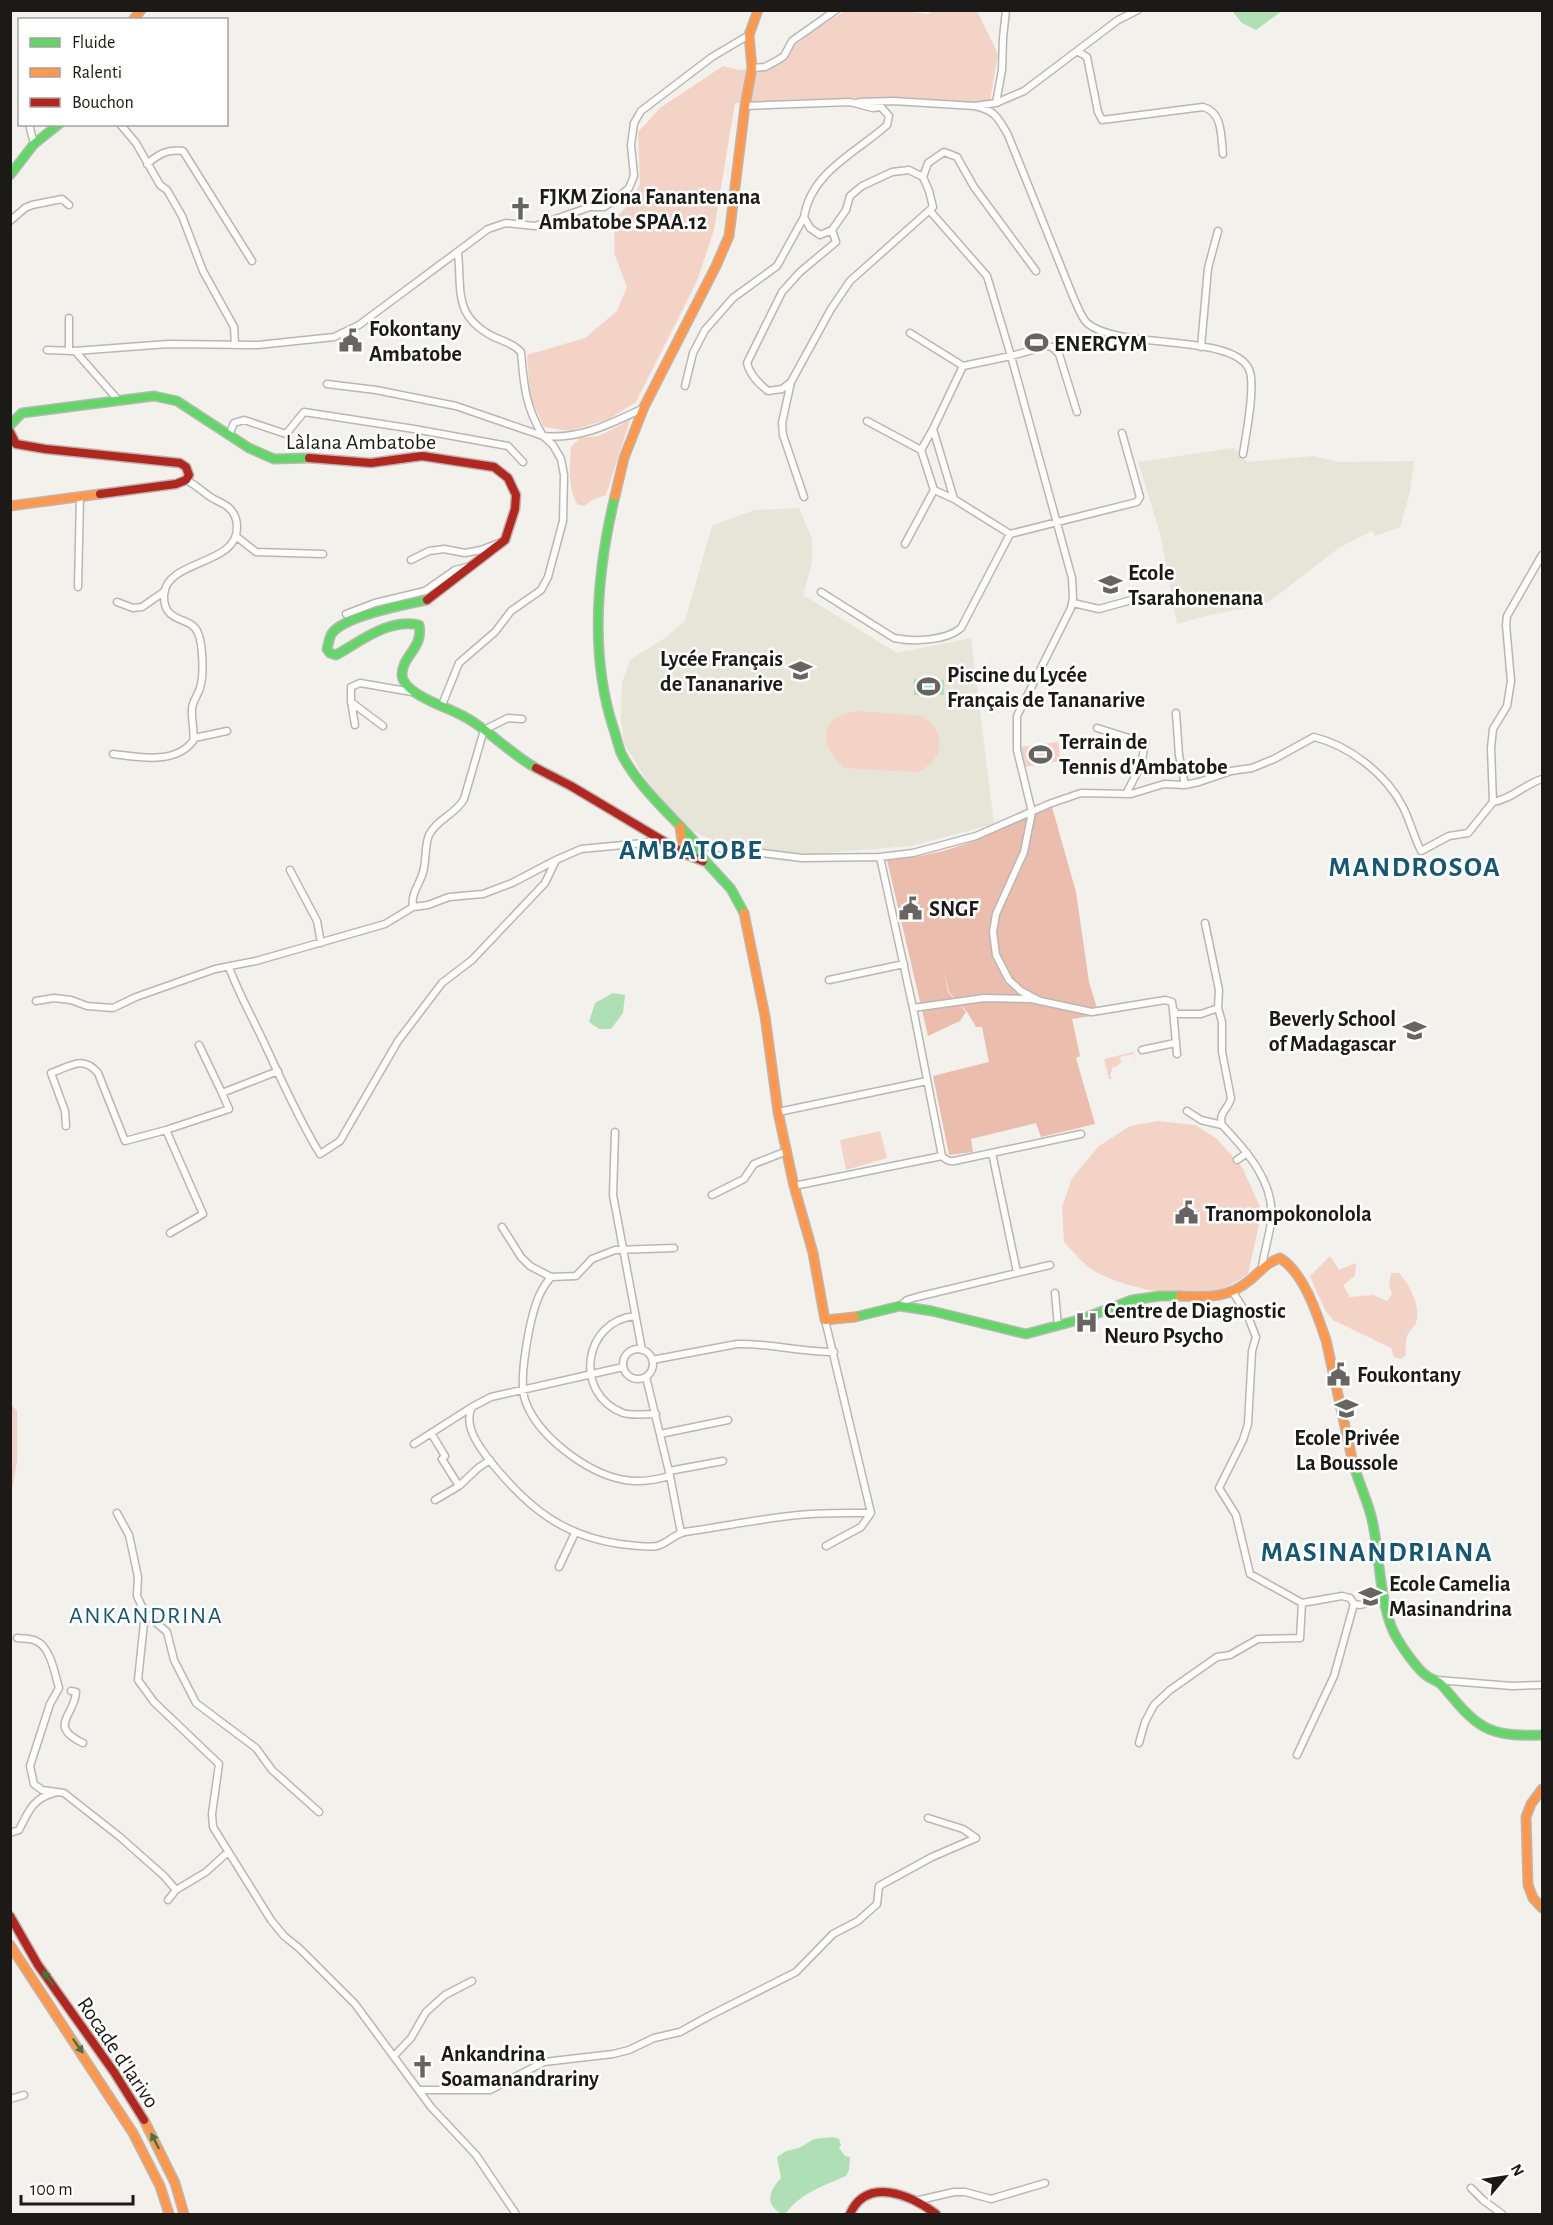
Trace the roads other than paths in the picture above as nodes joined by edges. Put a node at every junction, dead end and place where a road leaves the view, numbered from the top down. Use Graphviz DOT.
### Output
graph roads {
  1 [pos="758,10"];
  2 [pos="836,10"];
  3 [pos="1006,10"];
  4 [pos="1138,10"];
  5 [pos="749,35"];
  6 [pos="1077,51"];
  7 [pos="752,68"];
  8 [pos="850,102"];
  9 [pos="996,103"];
  10 [pos="745,106"];
  11 [pos="975,106"];
  12 [pos="30,126"];
  13 [pos="56,126"];
  14 [pos="122,126"];
  15 [pos="34,144"];
  16 [pos="1223,154"];
  17 [pos="147,164"];
  18 [pos="10,175"];
  19 [pos="923,177"];
  20 [pos="69,205"];
  21 [pos="930,211"];
  22 [pos="804,217"];
  23 [pos="10,221"];
  24 [pos="832,230"];
  25 [pos="1218,231"];
  26 [pos="458,253"];
  27 [pos="252,261"];
  28 [pos="1036,271"];
  29 [pos="69,318"];
  30 [pos="910,333"];
  31 [pos="235,345"];
  32 [pos="1201,347"];
  33 [pos="47,350"];
  34 [pos="72,351"];
  35 [pos="1011,356"];
  36 [pos="963,366"];
  37 [pos="791,382"];
  38 [pos="327,384"];
  39 [pos="685,386"];
  40 [pos="119,401"];
  41 [pos="644,407"];
  42 [pos="1077,412"];
  43 [pos="867,421"];
  44 [pos="10,425"];
  45 [pos="933,429"];
  46 [pos="10,432"];
  47 [pos="1122,432"];
  48 [pos="229,435"];
  49 [pos="543,436"];
  50 [pos="921,450"];
  51 [pos="1243,454"];
  52 [pos="523,462"];
  53 [pos="186,480"];
  54 [pos="934,490"];
  55 [pos="80,497"];
  56 [pos="804,497"];
  57 [pos="954,499"];
  58 [pos="10,506"];
  59 [pos="1057,524"];
  60 [pos="1010,534"];
  61 [pos="237,537"];
  62 [pos="505,540"];
  63 [pos="905,544"];
  64 [pos="323,554"];
  65 [pos="1542,555"];
  66 [pos="411,560"];
  67 [pos="475,566"];
  68 [pos="78,587"];
  69 [pos="165,591"];
  70 [pos="821,592"];
  71 [pos="1135,598"];
  72 [pos="117,602"];
  73 [pos="1073,603"];
  74 [pos="346,614"];
  75 [pos="413,692"];
  76 [pos="351,701"];
  77 [pos="442,705"];
  78 [pos="1176,713"];
  79 [pos="522,719"];
  80 [pos="355,725"];
  81 [pos="383,726"];
  82 [pos="1097,728"];
  83 [pos="484,730"];
  84 [pos="227,731"];
  85 [pos="194,738"];
  86 [pos="113,754"];
  87 [pos="1542,778"];
  88 [pos="1185,785"];
  89 [pos="1126,794"];
  90 [pos="1493,802"];
  91 [pos="1032,812"];
  92 [pos="658,839"];
  93 [pos="686,846"];
  94 [pos="880,857"];
  95 [pos="556,860"];
  96 [pos="290,870"];
  97 [pos="413,907"];
  98 [pos="1205,924"];
  99 [pos="321,943"];
  100 [pos="904,964"];
  101 [pos="230,967"];
  102 [pos="829,980"];
  103 [pos="36,1001"];
  104 [pos="1040,1001"];
  105 [pos="913,1008"];
  106 [pos="1218,1008"];
  107 [pos="1173,1009"];
  108 [pos="1175,1042"];
  109 [pos="199,1045"];
  110 [pos="1142,1050"];
  111 [pos="1177,1054"];
  112 [pos="278,1071"];
  113 [pos="927,1081"];
  114 [pos="222,1093"];
  115 [pos="1187,1111"];
  116 [pos="778,1112"];
  117 [pos="1222,1125"];
  118 [pos="66,1126"];
  119 [pos="166,1130"];
  120 [pos="615,1132"];
  121 [pos="1081,1134"];
  122 [pos="787,1151"];
  123 [pos="992,1153"];
  124 [pos="1247,1153"];
  125 [pos="942,1155"];
  126 [pos="1237,1160"];
  127 [pos="795,1186"];
  128 [pos="712,1195"];
  129 [pos="502,1227"];
  130 [pos="170,1233"];
  131 [pos="674,1248"];
  132 [pos="622,1250"];
  133 [pos="1050,1265"];
  134 [pos="1262,1268"];
  135 [pos="1017,1272"];
  136 [pos="551,1277"];
  137 [pos="1232,1291"];
  138 [pos="1055,1293"];
  139 [pos="900,1306"];
  140 [pos="635,1316"];
  141 [pos="825,1320"];
  142 [pos="1058,1326"];
  143 [pos="642,1350"];
  144 [pos="834,1352"];
  145 [pos="652,1360"];
  146 [pos="623,1367"];
  147 [pos="590,1375"];
  148 [pos="646,1377"];
  149 [pos="522,1389"];
  150 [pos="472,1407"];
  151 [pos="656,1414"];
  152 [pos="728,1420"];
  153 [pos="431,1433"];
  154 [pos="660,1434"];
  155 [pos="414,1444"];
  156 [pos="490,1460"];
  157 [pos="723,1461"];
  158 [pos="670,1473"];
  159 [pos="459,1486"];
  160 [pos="435,1500"];
  161 [pos="872,1512"];
  162 [pos="117,1513"];
  163 [pos="575,1533"];
  164 [pos="681,1533"];
  165 [pos="826,1546"];
  166 [pos="559,1568"];
  167 [pos="1384,1599"];
  168 [pos="1302,1603"];
  169 [pos="1354,1604"];
  170 [pos="145,1613"];
  171 [pos="16,1638"];
  172 [pos="1437,1680"];
  173 [pos="1542,1685"];
  174 [pos="71,1691"];
  175 [pos="1542,1736"];
  176 [pos="83,1743"];
  177 [pos="1139,1743"];
  178 [pos="1297,1755"];
  179 [pos="1542,1789"];
  180 [pos="57,1792"];
  181 [pos="319,1812"];
  182 [pos="928,1818"];
  183 [pos="10,1833"];
  184 [pos="228,1852"];
  185 [pos="176,1890"];
  186 [pos="168,1900"];
  187 [pos="1542,1908"];
  188 [pos="10,1916"];
  189 [pos="10,1945"];
  190 [pos="472,1981"];
  191 [pos="394,2056"];
  192 [pos="419,2090"];
  193 [pos="24,2095"];
  194 [pos="10,2099"];
  195 [pos="1045,2183"];
  196 [pos="1471,2188"];
  197 [pos="915,2201"];
  198 [pos="169,2214"];
  199 [pos="184,2214"];
  200 [pos="516,2214"];
  201 [pos="850,2214"];
  202 [pos="936,2214"];
  203 [pos="1502,2214"];
  1 -- 5 [label="street"];
  2 -- 7 [label="street"];
  3 -- 9 [label="street"];
  4 -- 6 [label="street"];
  5 -- 7 [label="street"];
  5 -- 26 [label="street"];
  6 -- 9 [label="street"];
  6 -- 16 [label="street"];
  7 -- 10 [label="street"];
  8 -- 10 [label="street"];
  8 -- 11 [label="street"];
  8 -- 22 [label="street"];
  9 -- 11 [label="street"];
  10 -- 41 [label="street"];
  11 -- 32 [label="street"];
  12 -- 15 [label="street"];
  13 -- 15 [label="street"];
  14 -- 17 [label="street"];
  15 -- 18 [label="street"];
  17 -- 27 [label="street"];
  17 -- 31 [label="street"];
  19 -- 21 [label="street"];
  19 -- 24 [label="street"];
  19 -- 28 [label="street"];
  20 -- 23 [label="street"];
  21 -- 35 [label="street"];
  21 -- 37 [label="street"];
  22 -- 24 [label="street"];
  22 -- 39 [label="street"];
  24 -- 37 [label="street"];
  25 -- 32 [label="street"];
  26 -- 31 [label="street"];
  26 -- 49 [label="street"];
  29 -- 34 [label="street"];
  30 -- 36 [label="street"];
  31 -- 34 [label="street"];
  32 -- 51 [label="street"];
  33 -- 34 [label="street"];
  34 -- 40 [label="street"];
  35 -- 36 [label="street"];
  35 -- 42 [label="street"];
  35 -- 59 [label="street"];
  36 -- 45 [label="street"];
  37 -- 56 [label="street"];
  38 -- 49 [label="street"];
  40 -- 44 [label="street, Làlana Ambatobe"];
  40 -- 48 [label="street, Làlana Ambatobe"];
  41 -- 49 [label="street"];
  41 -- 93 [label="street"];
  43 -- 50 [label="street"];
  45 -- 50 [label="street"];
  45 -- 57 [label="street"];
  46 -- 53 [label="street"];
  47 -- 59 [label="street"];
  48 -- 52 [label="street"];
  48 -- 62 [label="street, Làlana Ambatobe"];
  49 -- 77 [label="street"];
  50 -- 54 [label="street"];
  53 -- 55 [label="street"];
  53 -- 61 [label="street"];
  54 -- 57 [label="street"];
  54 -- 63 [label="street"];
  55 -- 58 [label="street"];
  55 -- 68 [label="street"];
  57 -- 60 [label="street"];
  59 -- 60 [label="street"];
  59 -- 73 [label="street"];
  60 -- 70 [label="street"];
  61 -- 64 [label="street"];
  61 -- 69 [label="street"];
  62 -- 66 [label="street"];
  62 -- 67 [label="street"];
  65 -- 90 [label="street"];
  67 -- 74 [label="street"];
  67 -- 75 [label="street"];
  69 -- 72 [label="street"];
  69 -- 85 [label="street"];
  71 -- 73 [label="street"];
  73 -- 91 [label="street"];
  75 -- 76 [label="street"];
  75 -- 77 [label="street"];
  76 -- 80 [label="street"];
  76 -- 81 [label="street"];
  77 -- 83 [label="street"];
  78 -- 88 [label="street"];
  79 -- 83 [label="street"];
  82 -- 89 [label="street"];
  83 -- 92 [label="street"];
  83 -- 97 [label="street"];
  84 -- 85 [label="street"];
  85 -- 86 [label="street"];
  87 -- 90 [label="street"];
  88 -- 89 [label="street"];
  88 -- 90 [label="street"];
  89 -- 91 [label="street"];
  91 -- 94 [label="street"];
  91 -- 104 [label="street"];
  92 -- 93 [label="street"];
  92 -- 95 [label="street"];
  93 -- 94 [label="street"];
  93 -- 116 [label="street"];
  94 -- 100 [label="street"];
  95 -- 97 [label="street"];
  95 -- 112 [label="street"];
  96 -- 99 [label="street"];
  97 -- 99 [label="street"];
  98 -- 106 [label="street"];
  99 -- 101 [label="street"];
  100 -- 102 [label="street"];
  100 -- 105 [label="street"];
  101 -- 103 [label="street"];
  101 -- 112 [label="street"];
  104 -- 105 [label="street"];
  104 -- 107 [label="street"];
  105 -- 113 [label="street"];
  106 -- 107 [label="street"];
  106 -- 117 [label="street"];
  107 -- 108 [label="street"];
  108 -- 110 [label="street"];
  108 -- 111 [label="street"];
  109 -- 114 [label="street"];
  112 -- 114 [label="street"];
  113 -- 116 [label="street"];
  113 -- 125 [label="street"];
  114 -- 119 [label="street"];
  115 -- 117 [label="street"];
  116 -- 122 [label="street"];
  117 -- 124 [label="street"];
  118 -- 119 [label="street"];
  119 -- 130 [label="street"];
  120 -- 132 [label="street"];
  121 -- 123 [label="street"];
  122 -- 127 [label="street"];
  122 -- 128 [label="street"];
  123 -- 125 [label="street"];
  123 -- 135 [label="street"];
  124 -- 126 [label="street"];
  124 -- 134 [label="street"];
  125 -- 127 [label="street"];
  127 -- 141 [label="street"];
  129 -- 136 [label="street"];
  131 -- 132 [label="street"];
  132 -- 136 [label="street"];
  132 -- 140 [label="street"];
  133 -- 135 [label="street"];
  134 -- 137 [label="street"];
  134 -- 167 [label="street"];
  135 -- 139 [label="street"];
  136 -- 149 [label="street"];
  137 -- 142 [label="street"];
  137 -- 168 [label="street"];
  138 -- 142 [label="street"];
  139 -- 141 [label="street"];
  139 -- 142 [label="street"];
  140 -- 143 [label="street"];
  140 -- 147 [label="street"];
  141 -- 144 [label="street"];
  143 -- 145 [label="street"];
  143 -- 146 [label="street"];
  144 -- 145 [label="street"];
  144 -- 161 [label="street"];
  145 -- 148 [label="street"];
  146 -- 147 [label="street"];
  146 -- 148 [label="street"];
  147 -- 149 [label="street"];
  147 -- 151 [label="street"];
  148 -- 151 [label="street"];
  149 -- 150 [label="street"];
  149 -- 158 [label="street"];
  150 -- 153 [label="street"];
  150 -- 156 [label="street"];
  151 -- 154 [label="street"];
  152 -- 154 [label="street"];
  153 -- 155 [label="street"];
  153 -- 159 [label="street"];
  154 -- 158 [label="street"];
  156 -- 159 [label="street"];
  156 -- 163 [label="street"];
  157 -- 158 [label="street"];
  158 -- 164 [label="street"];
  159 -- 160 [label="street"];
  161 -- 164 [label="street"];
  161 -- 165 [label="street"];
  162 -- 170 [label="street"];
  163 -- 164 [label="street"];
  163 -- 166 [label="street"];
  167 -- 169 [label="street"];
  167 -- 172 [label="street"];
  168 -- 169 [label="street"];
  168 -- 177 [label="street"];
  169 -- 178 [label="street"];
  170 -- 181 [label="street"];
  170 -- 184 [label="street"];
  171 -- 180 [label="street"];
  172 -- 173 [label="street"];
  172 -- 175 [label="street"];
  174 -- 176 [label="street"];
  179 -- 187 [label="street"];
  180 -- 183 [label="street"];
  180 -- 185 [label="street"];
  182 -- 192 [label="street"];
  184 -- 185 [label="street"];
  184 -- 191 [label="street"];
  185 -- 186 [label="street"];
  199 -- 188 [label="street, Rocade d'Iarivo, one-way"];
  189 -- 198 [label="street, Rocade d'Iarivo, one-way"];
  190 -- 191 [label="street"];
  191 -- 192 [label="street"];
  192 -- 200 [label="street"];
  193 -- 194 [label="street"];
  195 -- 197 [label="street"];
  196 -- 203 [label="street"];
  197 -- 201 [label="street"];
  197 -- 202 [label="street"];
}
